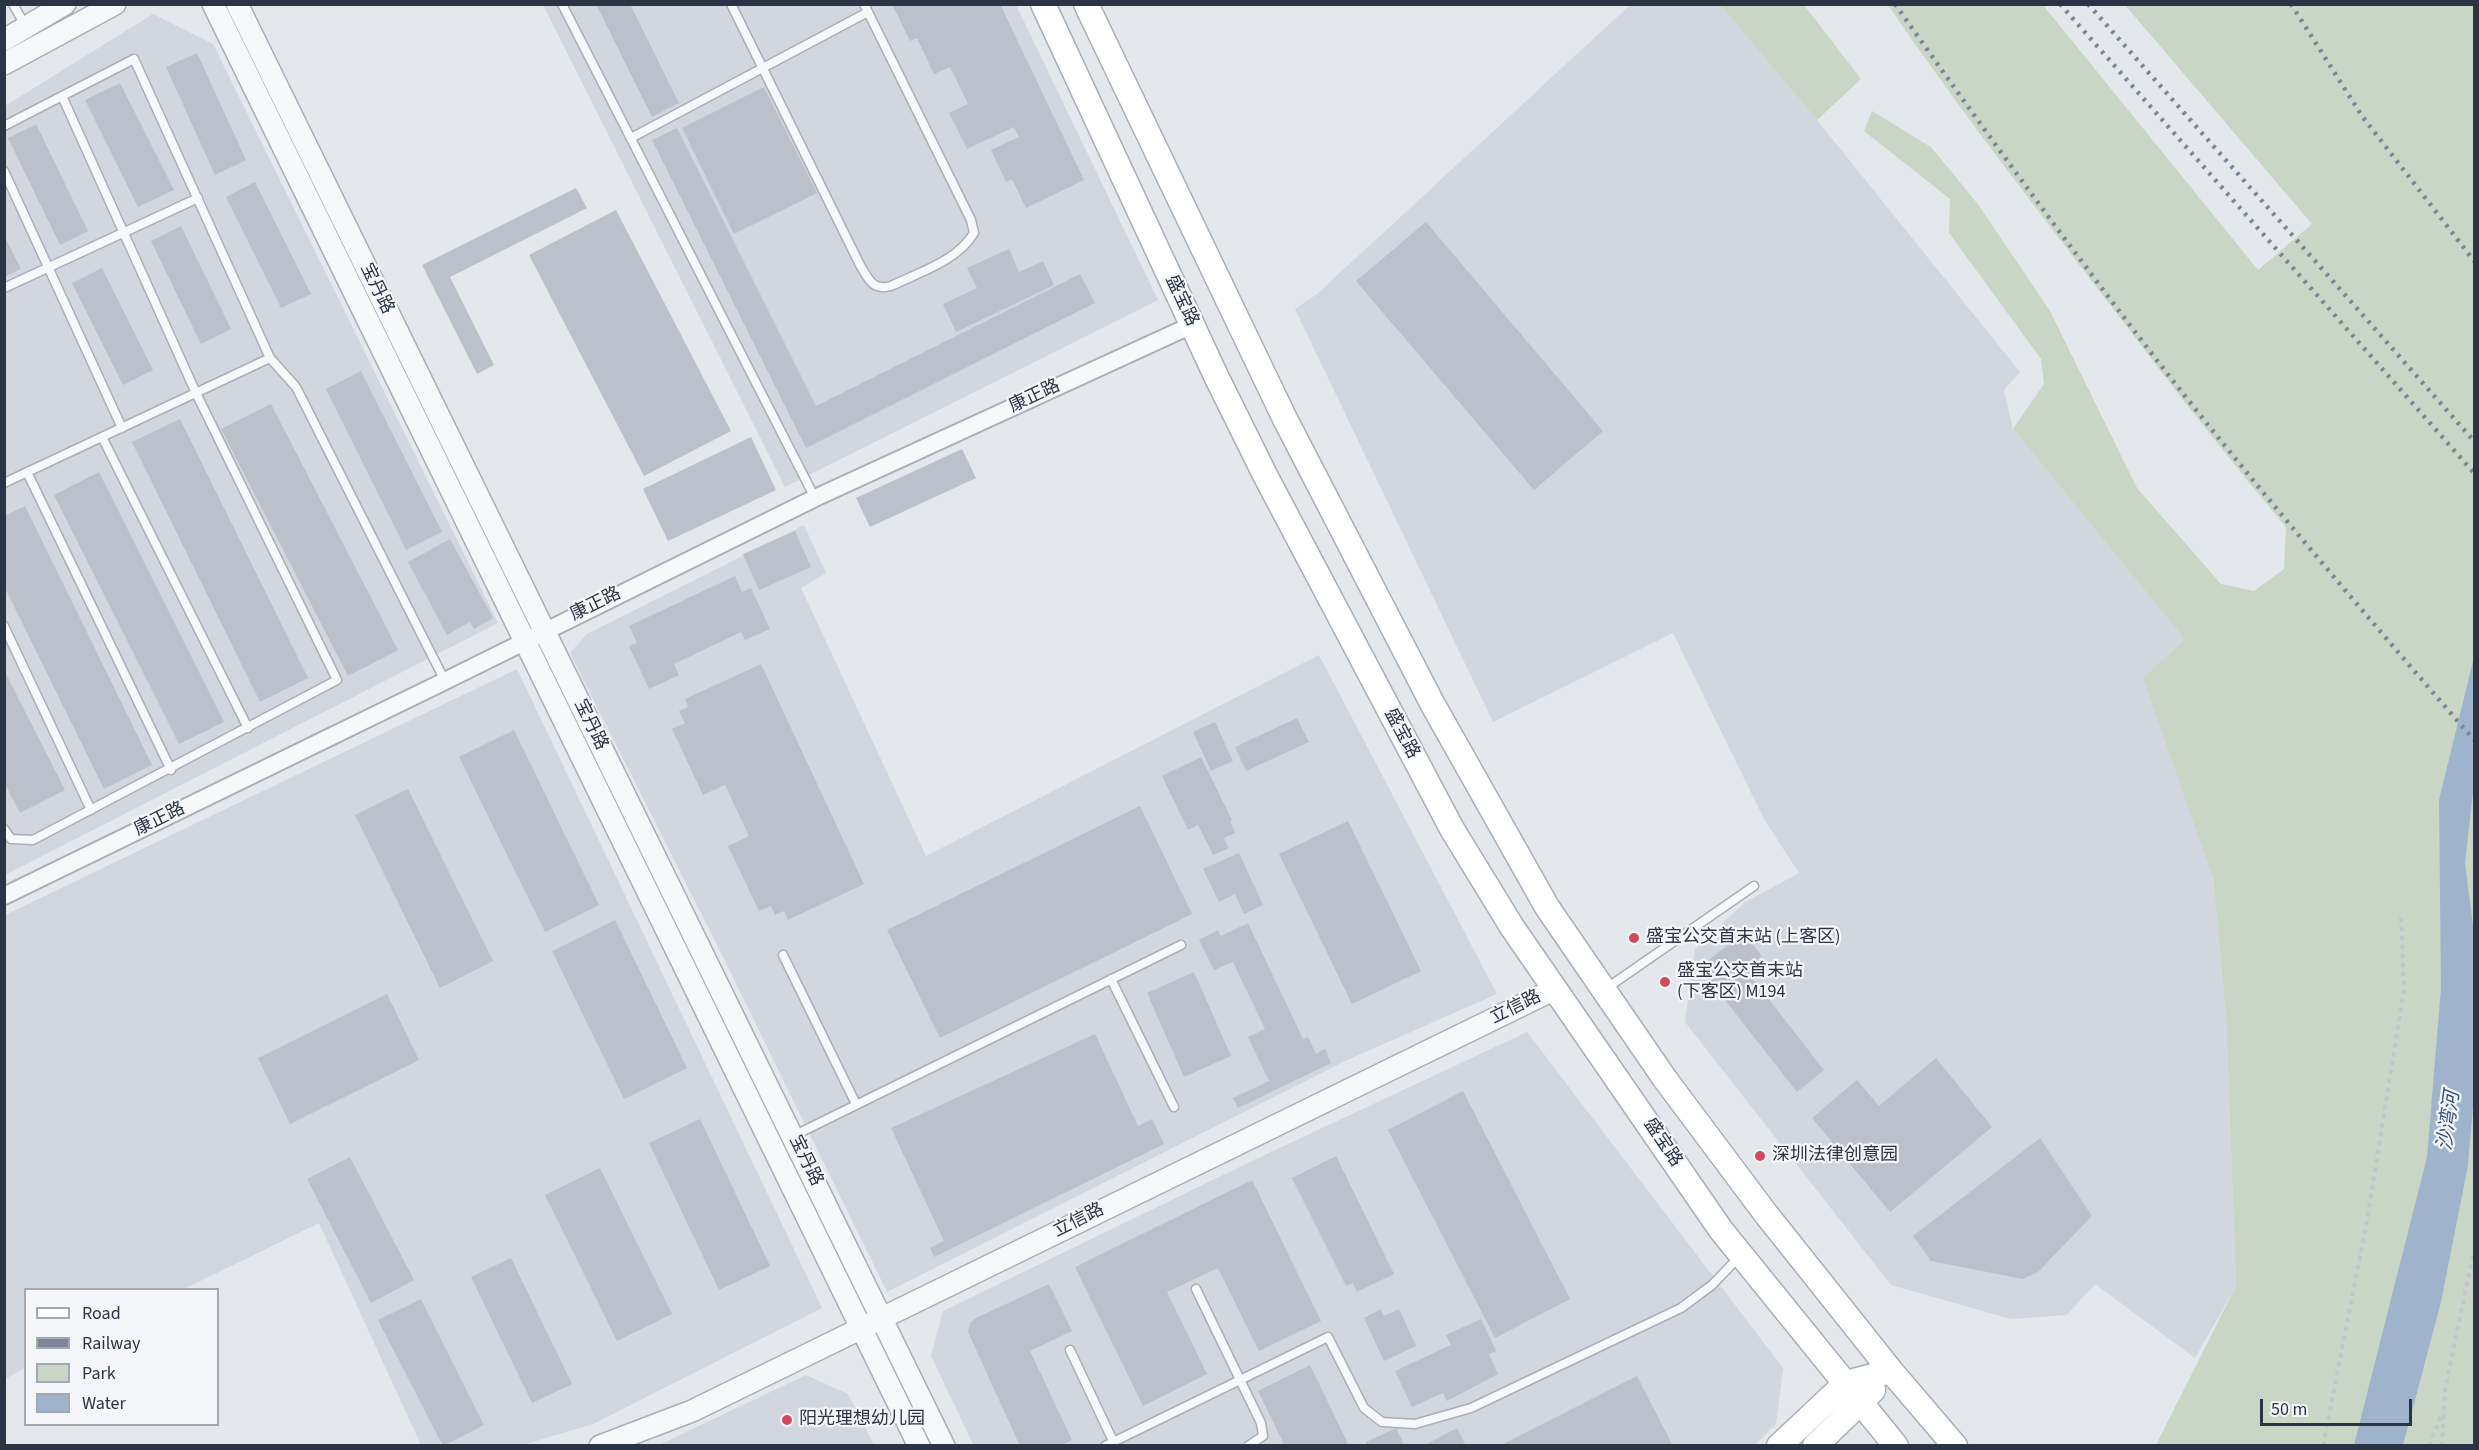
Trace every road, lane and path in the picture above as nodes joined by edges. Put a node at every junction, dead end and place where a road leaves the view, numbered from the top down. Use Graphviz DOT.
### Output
graph roads {
  1 [pos="14,4"];
  2 [pos="65,4"];
  3 [pos="115,4"];
  4 [pos="213,4"];
  5 [pos="237,4"];
  6 [pos="562,4"];
  7 [pos="731,4"];
  8 [pos="1043,4"];
  9 [pos="1086,4"];
  10 [pos="866,8"];
  11 [pos="26,27"];
  12 [pos="4,40"];
  13 [pos="4,64"];
  14 [pos="762,67"];
  15 [pos="62,96"];
  16 [pos="4,126"];
  17 [pos="631,138"];
  18 [pos="4,171"];
  19 [pos="198,198"];
  20 [pos="124,232"];
  21 [pos="49,268"];
  22 [pos="4,288"];
  23 [pos="1192,325"];
  24 [pos="270,358"];
  25 [pos="196,393"];
  26 [pos="122,428"];
  27 [pos="102,437"];
  28 [pos="27,472"];
  29 [pos="4,483"];
  30 [pos="815,498"];
  31 [pos="4,626"];
  32 [pos="544,631"];
  33 [pos="525,641"];
  34 [pos="445,681"];
  35 [pos="248,728"];
  36 [pos="171,770"];
  37 [pos="91,810"];
  38 [pos="4,829"];
  39 [pos="1754,886"];
  40 [pos="4,896"];
  41 [pos="2401,916"];
  42 [pos="1181,945"];
  43 [pos="783,955"];
  44 [pos="1111,979"];
  45 [pos="1555,989"];
  46 [pos="1604,990"];
  47 [pos="856,1104"];
  48 [pos="1174,1107"];
  49 [pos="792,1136"];
  50 [pos="2475,1250"];
  51 [pos="1741,1254"];
  52 [pos="1196,1288"];
  53 [pos="881,1318"];
  54 [pos="861,1328"];
  55 [pos="1070,1350"];
  56 [pos="1891,1371"];
  57 [pos="1240,1380"];
  58 [pos="1846,1383"];
  59 [pos="1861,1402"];
  60 [pos="2445,1409"];
  61 [pos="1109,1443"];
  62 [pos="600,1446"];
  63 [pos="919,1446"];
  64 [pos="944,1446"];
  65 [pos="1248,1446"];
  66 [pos="1779,1446"];
  67 [pos="1815,1446"];
  68 [pos="1896,1446"];
  69 [pos="1954,1446"];
  70 [pos="2323,1446"];
  71 [pos="2429,1446"];
  72 [pos="2442,1446"];
  1 -- 11 [label="lane"];
  2 -- 11 [label="street"];
  3 -- 13 [label="street"];
  4 -- 33 [label="street, 宝丹路"];
  5 -- 32 [label="street, 宝丹路"];
  6 -- 17 [label="lane"];
  7 -- 14 [label="lane"];
  8 -- 23 [label="main road, 盛宝路"];
  9 -- 46 [label="main road"];
  10 -- 14 [label="lane"];
  10 -- 14 [label="lane"];
  11 -- 12 [label="street"];
  14 -- 17 [label="lane"];
  15 -- 16 [label="lane"];
  15 -- 19 [label="lane"];
  15 -- 20 [label="lane"];
  17 -- 30 [label="lane"];
  18 -- 21 [label="lane"];
  19 -- 20 [label="lane"];
  19 -- 24 [label="lane"];
  20 -- 21 [label="lane"];
  20 -- 25 [label="lane"];
  21 -- 22 [label="lane"];
  21 -- 26 [label="lane"];
  23 -- 30 [label="street, 康正路"];
  23 -- 45 [label="main road, 盛宝路"];
  24 -- 25 [label="lane"];
  24 -- 34 [label="lane"];
  25 -- 26 [label="lane"];
  25 -- 35 [label="lane"];
  26 -- 27 [label="lane"];
  27 -- 28 [label="lane"];
  27 -- 35 [label="lane"];
  28 -- 29 [label="lane"];
  28 -- 36 [label="lane"];
  30 -- 32 [label="street, 康正路"];
  31 -- 37 [label="lane"];
  32 -- 33 [label="street, 康正路"];
  32 -- 49 [label="street, 宝丹路"];
  33 -- 34 [label="street, 康正路"];
  33 -- 54 [label="street, 宝丹路"];
  34 -- 40 [label="street, 康正路"];
  35 -- 36 [label="lane"];
  36 -- 37 [label="lane"];
  37 -- 38 [label="lane"];
  39 -- 46 [label="lane"];
  41 -- 70 [label="path"];
  42 -- 44 [label="lane"];
  43 -- 47 [label="lane"];
  44 -- 47 [label="lane"];
  44 -- 48 [label="lane"];
  45 -- 51 [label="main road, 盛宝路"];
  45 -- 53 [label="street, 立信路"];
  46 -- 56 [label="main road"];
  47 -- 49 [label="lane"];
  49 -- 53 [label="street, 宝丹路"];
  50 -- 60 [label="path"];
  51 -- 57 [label="lane"];
  51 -- 58 [label="main road, 盛宝路"];
  52 -- 57 [label="lane"];
  53 -- 54 [label="street, 立信路"];
  53 -- 64 [label="street, 宝丹路"];
  54 -- 62 [label="street, 立信路"];
  54 -- 63 [label="street, 宝丹路"];
  55 -- 61 [label="lane"];
  56 -- 58 [label="main road"];
  56 -- 59 [label="main road"];
  56 -- 69 [label="main road"];
  57 -- 61 [label="lane"];
  57 -- 65 [label="lane"];
  58 -- 59 [label="main road, 盛宝路"];
  58 -- 66 [label="main road"];
  59 -- 67 [label="main road"];
  59 -- 68 [label="main road, 盛宝路"];
  60 -- 71 [label="path"];
  60 -- 72 [label="path"];
}
